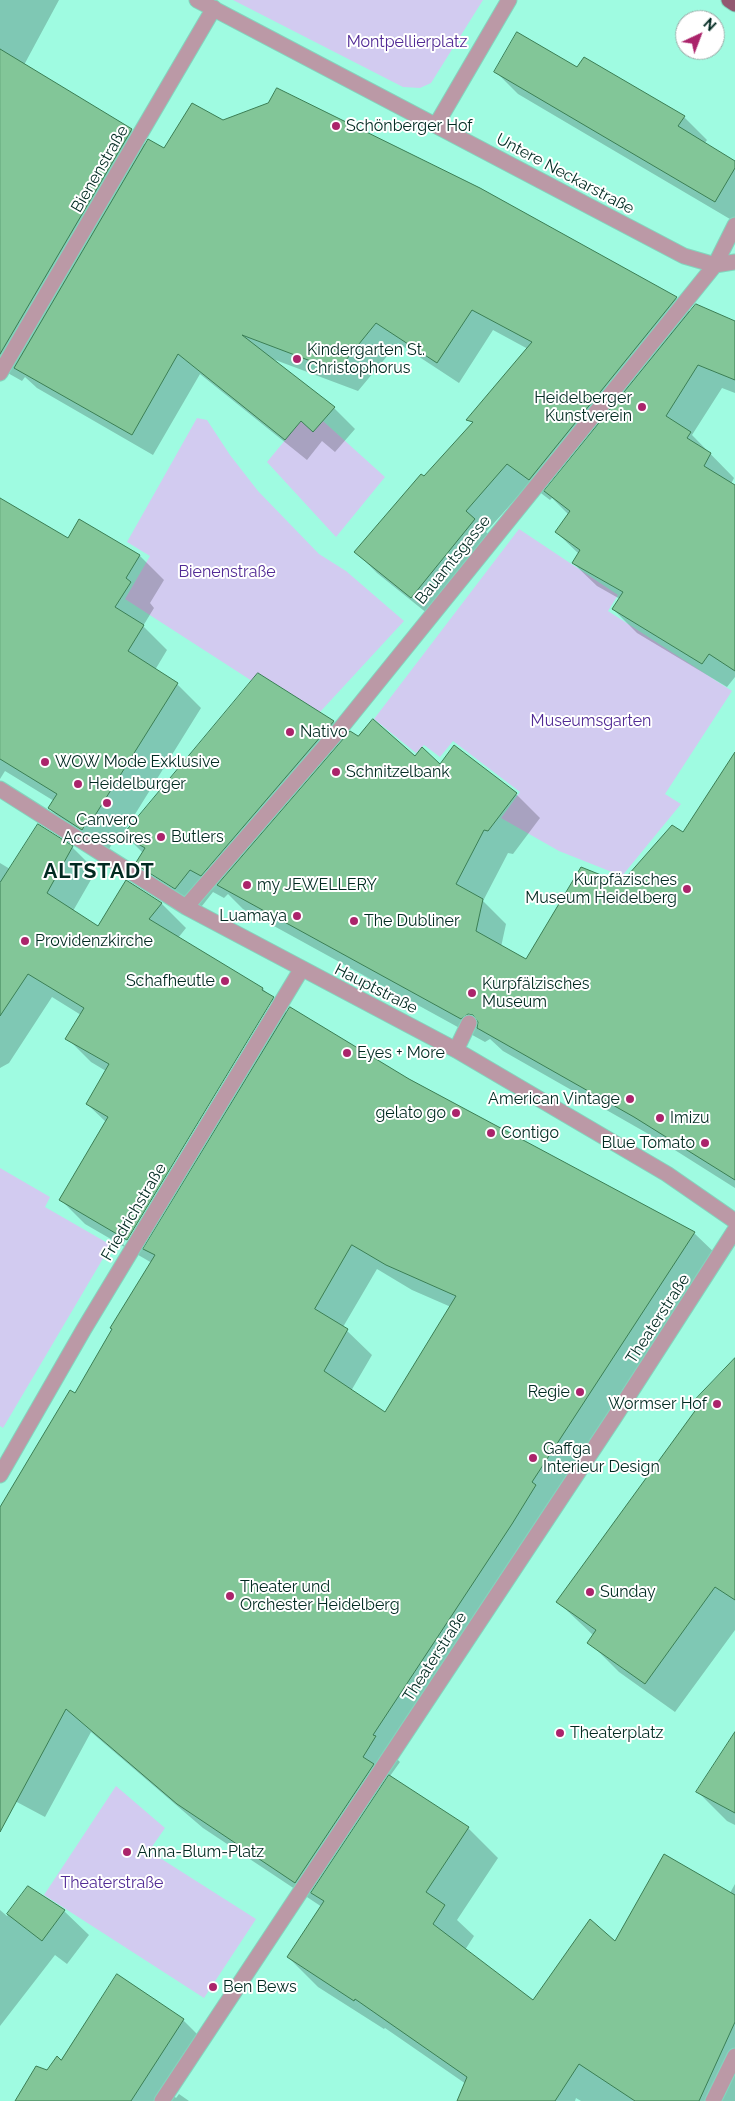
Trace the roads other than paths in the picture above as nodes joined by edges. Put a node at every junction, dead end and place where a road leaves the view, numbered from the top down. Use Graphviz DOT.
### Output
graph roads {
  1 [pos="198,0"];
  2 [pos="509,0"];
  3 [pos="728,0"];
  4 [pos="735,4"];
  5 [pos="214,8"];
  6 [pos="436,125"];
  7 [pos="735,225"];
  8 [pos="735,262"];
  9 [pos="714,265"];
  10 [pos="0,373"];
  11 [pos="0,789"];
  12 [pos="186,907"];
  13 [pos="301,970"];
  14 [pos="469,1023"];
  15 [pos="456,1050"];
  16 [pos="735,1221"];
  17 [pos="735,1230"];
  18 [pos="4,1459"];
  19 [pos="0,1475"];
  20 [pos="735,2056"];
  21 [pos="162,2101"];
  22 [pos="713,2101"];
  1 -- 5 [label="street, Untere Neckarstraße"];
  2 -- 6 [label="street"];
  3 -- 4 [label="main road"];
  5 -- 6 [label="street, Untere Neckarstraße"];
  5 -- 10 [label="street, Bienenstraße"];
  6 -- 9 [label="street, Untere Neckarstraße"];
  7 -- 9 [label="street, Bauamtsgasse"];
  8 -- 9 [label="street, Untere Neckarstraße"];
  9 -- 12 [label="street, Bauamtsgasse"];
  11 -- 12 [label="street, Hauptstraße"];
  12 -- 13 [label="street, Hauptstraße"];
  13 -- 15 [label="street, Hauptstraße"];
  13 -- 18 [label="street, Friedrichstraße"];
  14 -- 15 [label="street"];
  15 -- 16 [label="street, Hauptstraße"];
  17 -- 21 [label="street, Theaterstraße"];
  18 -- 19 [label="street, Friedrichstraße"];
  20 -- 22 [label="street"];
}
